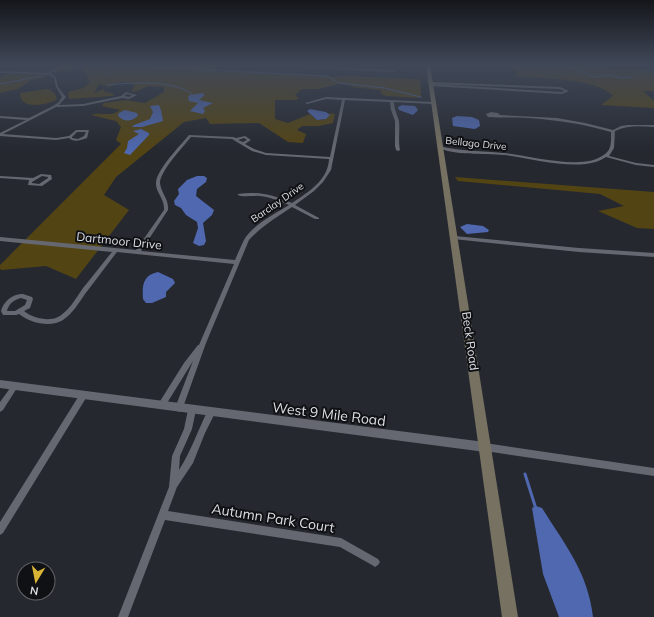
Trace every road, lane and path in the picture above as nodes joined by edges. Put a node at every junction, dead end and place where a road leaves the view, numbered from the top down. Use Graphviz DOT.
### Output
graph roads {
  1 [pos="62,94"];
  2 [pos="432,94"];
  3 [pos="122,97"];
  4 [pos="344,99"];
  5 [pos="392,102"];
  6 [pos="308,103"];
  7 [pos="433,103"];
  8 [pos="55,106"];
  9 [pos="499,116"];
  10 [pos="0,117"];
  11 [pos="30,119"];
  12 [pos="654,126"];
  13 [pos="613,131"];
  14 [pos="0,134"];
  15 [pos="70,137"];
  16 [pos="439,147"];
  17 [pos="398,150"];
  18 [pos="607,156"];
  19 [pos="331,158"];
  20 [pos="654,166"];
  21 [pos="0,177"];
  22 [pos="32,179"];
  23 [pos="240,195"];
  24 [pos="292,204"];
  25 [pos="317,218"];
  26 [pos="455,238"];
  27 [pos="0,239"];
  28 [pos="115,251"];
  29 [pos="137,253"];
  30 [pos="654,255"];
  31 [pos="236,262"];
  32 [pos="21,312"];
  33 [pos="203,343"];
  34 [pos="0,384"];
  35 [pos="15,386"];
  36 [pos="83,396"];
  37 [pos="161,406"];
  38 [pos="0,408"];
  39 [pos="179,408"];
  40 [pos="192,410"];
  41 [pos="211,413"];
  42 [pos="485,447"];
  43 [pos="654,472"];
  44 [pos="173,487"];
  45 [pos="163,515"];
  46 [pos="0,530"];
  47 [pos="375,562"];
  48 [pos="123,617"];
  49 [pos="510,617"];
  1 -- 8 [label="street"];
  2 -- 7 [label="main road, Beck Road"];
  3 -- 8 [label="street"];
  4 -- 5 [label="street"];
  4 -- 6 [label="street"];
  4 -- 19 [label="street, Barclay Drive"];
  5 -- 7 [label="street"];
  5 -- 17 [label="street"];
  7 -- 16 [label="main road, Beck Road"];
  8 -- 11 [label="street"];
  9 -- 13 [label="street"];
  10 -- 11 [label="street"];
  11 -- 14 [label="street"];
  12 -- 13 [label="street"];
  13 -- 18 [label="street"];
  14 -- 15 [label="street"];
  15 -- 15 [label="street"];
  16 -- 18 [label="street, Bellago Drive"];
  16 -- 26 [label="main road, Beck Road"];
  18 -- 20 [label="street"];
  19 -- 24 [label="street, Barclay Drive"];
  19 -- 29 [label="street"];
  21 -- 22 [label="street"];
  23 -- 24 [label="street"];
  24 -- 25 [label="street"];
  24 -- 31 [label="street, Barclay Drive"];
  26 -- 30 [label="street"];
  26 -- 42 [label="main road, Beck Road"];
  27 -- 28 [label="street, Dartmoor Drive"];
  28 -- 29 [label="street, Dartmoor Drive"];
  28 -- 32 [label="street"];
  29 -- 31 [label="street, Dartmoor Drive"];
  31 -- 33 [label="street, Barclay Drive"];
  33 -- 37 [label="street, Barclay Drive"];
  33 -- 39 [label="street, Barclay Drive"];
  34 -- 35 [label="street, West 9 Mile Road"];
  35 -- 36 [label="street, West 9 Mile Road"];
  35 -- 38 [label="street"];
  36 -- 37 [label="street, West 9 Mile Road"];
  36 -- 46 [label="street"];
  37 -- 39 [label="street, West 9 Mile Road"];
  39 -- 40 [label="street, West 9 Mile Road"];
  40 -- 41 [label="street, West 9 Mile Road"];
  40 -- 44 [label="street"];
  41 -- 42 [label="street, West 9 Mile Road"];
  41 -- 44 [label="street"];
  42 -- 43 [label="street, West 9 Mile Road"];
  42 -- 49 [label="main road, Beck Road"];
  44 -- 45 [label="street"];
  45 -- 47 [label="street, Autumn Park Court"];
  45 -- 48 [label="street"];
}
